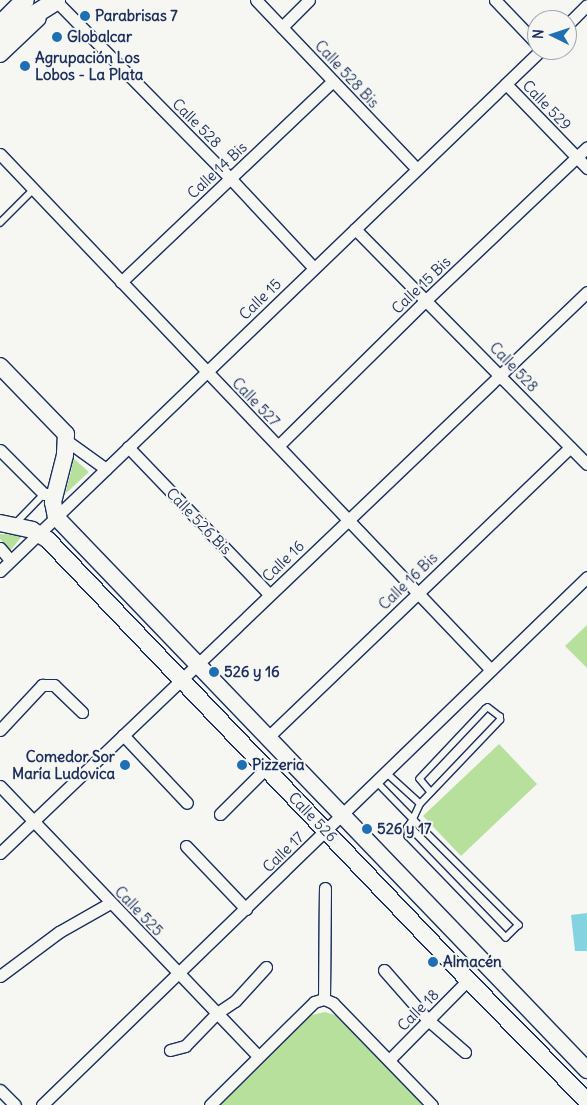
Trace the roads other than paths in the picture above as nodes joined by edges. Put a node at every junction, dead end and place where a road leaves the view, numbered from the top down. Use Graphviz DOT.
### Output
graph roads {
  1 [pos="25,0"];
  2 [pos="56,0"];
  3 [pos="256,0"];
  4 [pos="309,0"];
  5 [pos="495,0"];
  6 [pos="587,5"];
  7 [pos="577,14"];
  8 [pos="0,25"];
  9 [pos="282,27"];
  10 [pos="527,34"];
  11 [pos="0,36"];
  12 [pos="0,54"];
  13 [pos="531,60"];
  14 [pos="333,81"];
  15 [pos="506,84"];
  16 [pos="587,147"];
  17 [pos="0,154"];
  18 [pos="577,157"];
  19 [pos="587,168"];
  20 [pos="416,169"];
  21 [pos="230,178"];
  22 [pos="34,189"];
  23 [pos="0,223"];
  24 [pos="355,229"];
  25 [pos="314,268"];
  26 [pos="121,282"];
  27 [pos="587,292"];
  28 [pos="426,300"];
  29 [pos="0,366"];
  30 [pos="207,371"];
  31 [pos="500,374"];
  32 [pos="67,441"];
  33 [pos="278,446"];
  34 [pos="128,447"];
  35 [pos="570,447"];
  36 [pos="0,450"];
  37 [pos="587,464"];
  38 [pos="106,468"];
  39 [pos="49,494"];
  40 [pos="56,517"];
  41 [pos="348,520"];
  42 [pos="6,525"];
  43 [pos="38,534"];
  44 [pos="0,548"];
  45 [pos="10,560"];
  46 [pos="0,570"];
  47 [pos="587,577"];
  48 [pos="417,593"];
  49 [pos="270,594"];
  50 [pos="196,665"];
  51 [pos="491,670"];
  52 [pos="181,680"];
  53 [pos="82,712"];
  54 [pos="2,723"];
  55 [pos="123,735"];
  56 [pos="267,738"];
  57 [pos="266,768"];
  58 [pos="386,773"];
  59 [pos="377,782"];
  60 [pos="0,786"];
  61 [pos="430,791"];
  62 [pos="187,803"];
  63 [pos="420,804"];
  64 [pos="220,814"];
  65 [pos="343,815"];
  66 [pos="413,819"];
  67 [pos="33,821"];
  68 [pos="326,831"];
  69 [pos="186,846"];
  70 [pos="0,853"];
  71 [pos="325,888"];
  72 [pos="110,903"];
  73 [pos="246,909"];
  74 [pos="266,967"];
  75 [pos="384,970"];
  76 [pos="179,973"];
  77 [pos="0,976"];
  78 [pos="468,980"];
  79 [pos="324,1000"];
  80 [pos="217,1013"];
  81 [pos="428,1020"];
  82 [pos="170,1050"];
  83 [pos="465,1052"];
  84 [pos="258,1056"];
  85 [pos="389,1060"];
  86 [pos="587,1070"];
  87 [pos="0,1090"];
  88 [pos="587,1101"];
  89 [pos="15,1105"];
  90 [pos="42,1105"];
  91 [pos="210,1105"];
  92 [pos="432,1105"];
  1 -- 8 [label="main road"];
  2 -- 11 [label="main road"];
  2 -- 12 [label="main road"];
  2 -- 21 [label="street, Calle 528"];
  3 -- 9 [label="street, Calle 528 Bis"];
  4 -- 9 [label="street"];
  5 -- 10 [label="street"];
  6 -- 7 [label="street"];
  9 -- 14 [label="street, Calle 528 Bis"];
  13 -- 15 [label="street, Calle 15"];
  14 -- 20 [label="street, Calle 528 Bis"];
  14 -- 21 [label="street, Calle 14 Bis"];
  15 -- 18 [label="street, Calle 529"];
  15 -- 20 [label="street, Calle 15"];
  16 -- 18 [label="street, Calle 15 Bis"];
  17 -- 22 [label="street, Calle 527"];
  18 -- 19 [label="street, Calle 529"];
  18 -- 28 [label="street, Calle 15 Bis"];
  20 -- 24 [label="street, Calle 15"];
  21 -- 25 [label="street, Calle 528"];
  21 -- 26 [label="street, Calle 14 Bis"];
  22 -- 23 [label="lane"];
  22 -- 26 [label="street, Calle 527"];
  24 -- 25 [label="street, Calle 15"];
  24 -- 28 [label="street, Calle 528"];
  25 -- 30 [label="street, Calle 15"];
  26 -- 30 [label="street, Calle 527"];
  27 -- 31 [label="street, Calle 16"];
  28 -- 31 [label="street, Calle 528"];
  28 -- 33 [label="street, Calle 15 Bis"];
  29 -- 32 [label="main road"];
  30 -- 33 [label="street, Calle 527"];
  30 -- 34 [label="street, Calle 15"];
  31 -- 35 [label="street, Calle 528"];
  31 -- 41 [label="street, Calle 16"];
  32 -- 38 [label="street"];
  32 -- 39 [label="main road"];
  33 -- 41 [label="street, Calle 527"];
  34 -- 38 [label="street, Calle 15"];
  34 -- 49 [label="street, Calle 526 Bis"];
  35 -- 37 [label="street, Calle 528"];
  35 -- 48 [label="street, Calle 16 Bis"];
  36 -- 39 [label="street"];
  38 -- 40 [label="street, Calle 15"];
  39 -- 40 [label="main road"];
  39 -- 42 [label="lane"];
  40 -- 43 [label="street, Calle 15"];
  40 -- 50 [label="main road, Calle 526"];
  41 -- 48 [label="street, Calle 527"];
  41 -- 49 [label="street, Calle 16"];
  42 -- 43 [label="main road"];
  43 -- 45 [label="street, Calle 15"];
  43 -- 52 [label="main road, Calle 526"];
  44 -- 45 [label="street"];
  45 -- 46 [label="street, Calle 15"];
  47 -- 51 [label="street, Calle 17"];
  48 -- 51 [label="street, Calle 527"];
  48 -- 56 [label="street, Calle 16 Bis"];
  49 -- 50 [label="street, Calle 16"];
  50 -- 52 [label="street, Calle 16"];
  50 -- 56 [label="main road, Calle 526"];
  51 -- 58 [label="street, Calle 17"];
  52 -- 55 [label="street, Calle 16"];
  52 -- 57 [label="main road, Calle 526"];
  53 -- 54 [label="street"];
  55 -- 62 [label="street"];
  55 -- 67 [label="street, Calle 16"];
  56 -- 65 [label="main road, Calle 526"];
  57 -- 64 [label="street"];
  57 -- 68 [label="main road, Calle 526"];
  58 -- 59 [label="street, Calle 17"];
  58 -- 63 [label="lane"];
  59 -- 65 [label="street, Calle 17"];
  59 -- 66 [label="lane"];
  60 -- 67 [label="street, Calle 525"];
  61 -- 61 [label="lane"];
  61 -- 63 [label="lane"];
  63 -- 66 [label="lane"];
  65 -- 68 [label="street, Calle 17"];
  65 -- 86 [label="main road, Calle 526"];
  66 -- 66 [label="lane"];
  67 -- 70 [label="street, Calle 16"];
  67 -- 72 [label="street, Calle 525"];
  68 -- 73 [label="street, Calle 17"];
  68 -- 78 [label="main road, Calle 526"];
  69 -- 73 [label="street"];
  71 -- 79 [label="street"];
  72 -- 76 [label="street, Calle 525"];
  72 -- 77 [label="street"];
  73 -- 76 [label="street, Calle 17"];
  74 -- 80 [label="street"];
  75 -- 81 [label="street"];
  76 -- 80 [label="street, Calle 525"];
  76 -- 90 [label="street, Calle 17"];
  78 -- 81 [label="street, Calle 18"];
  78 -- 88 [label="main road, Calle 526"];
  79 -- 84 [label="street"];
  79 -- 85 [label="street"];
  80 -- 82 [label="street"];
  80 -- 84 [label="street, Calle 525"];
  81 -- 83 [label="street"];
  81 -- 85 [label="street, Calle 18"];
  84 -- 91 [label="street"];
  85 -- 92 [label="street"];
  87 -- 89 [label="street"];
}
